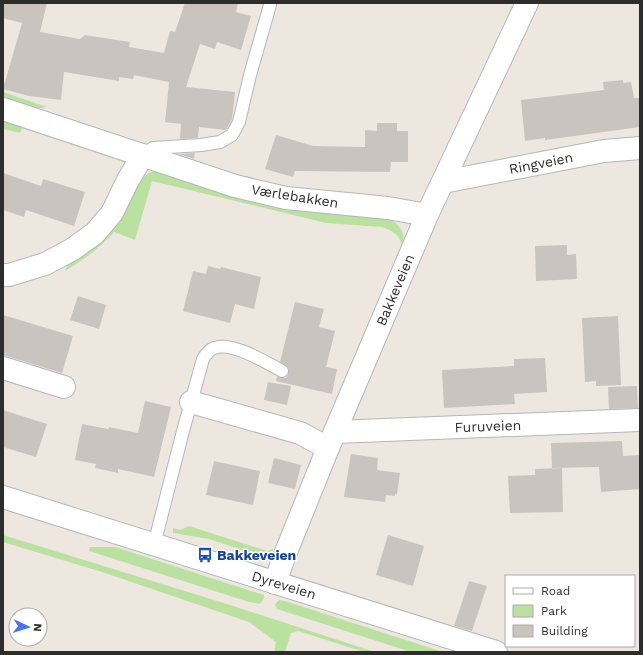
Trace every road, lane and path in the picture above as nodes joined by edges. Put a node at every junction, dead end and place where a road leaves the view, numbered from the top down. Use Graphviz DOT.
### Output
graph roads {
  1 [pos="527,3"];
  2 [pos="270,5"];
  3 [pos="3,109"];
  4 [pos="640,148"];
  5 [pos="143,155"];
  6 [pos="443,182"];
  7 [pos="427,215"];
  8 [pos="3,275"];
  9 [pos="3,368"];
  10 [pos="282,371"];
  11 [pos="64,387"];
  12 [pos="191,402"];
  13 [pos="640,420"];
  14 [pos="332,440"];
  15 [pos="3,497"];
  16 [pos="154,544"];
  17 [pos="275,583"];
  18 [pos="491,651"];
  1 -- 6 [label="street, Bakkeveien"];
  2 -- 5 [label="lane"];
  3 -- 5 [label="street, Værlebakken"];
  4 -- 6 [label="street, Ringveien"];
  5 -- 7 [label="street, Værlebakken"];
  5 -- 8 [label="street"];
  6 -- 7 [label="street, Bakkeveien"];
  7 -- 14 [label="street, Bakkeveien"];
  9 -- 11 [label="street"];
  10 -- 12 [label="lane"];
  12 -- 14 [label="street"];
  12 -- 16 [label="lane"];
  13 -- 14 [label="street, Furuveien"];
  14 -- 17 [label="street, Bakkeveien"];
  15 -- 16 [label="street, Dyreveien"];
  16 -- 17 [label="street, Dyreveien"];
  17 -- 18 [label="street, Dyreveien"];
}
